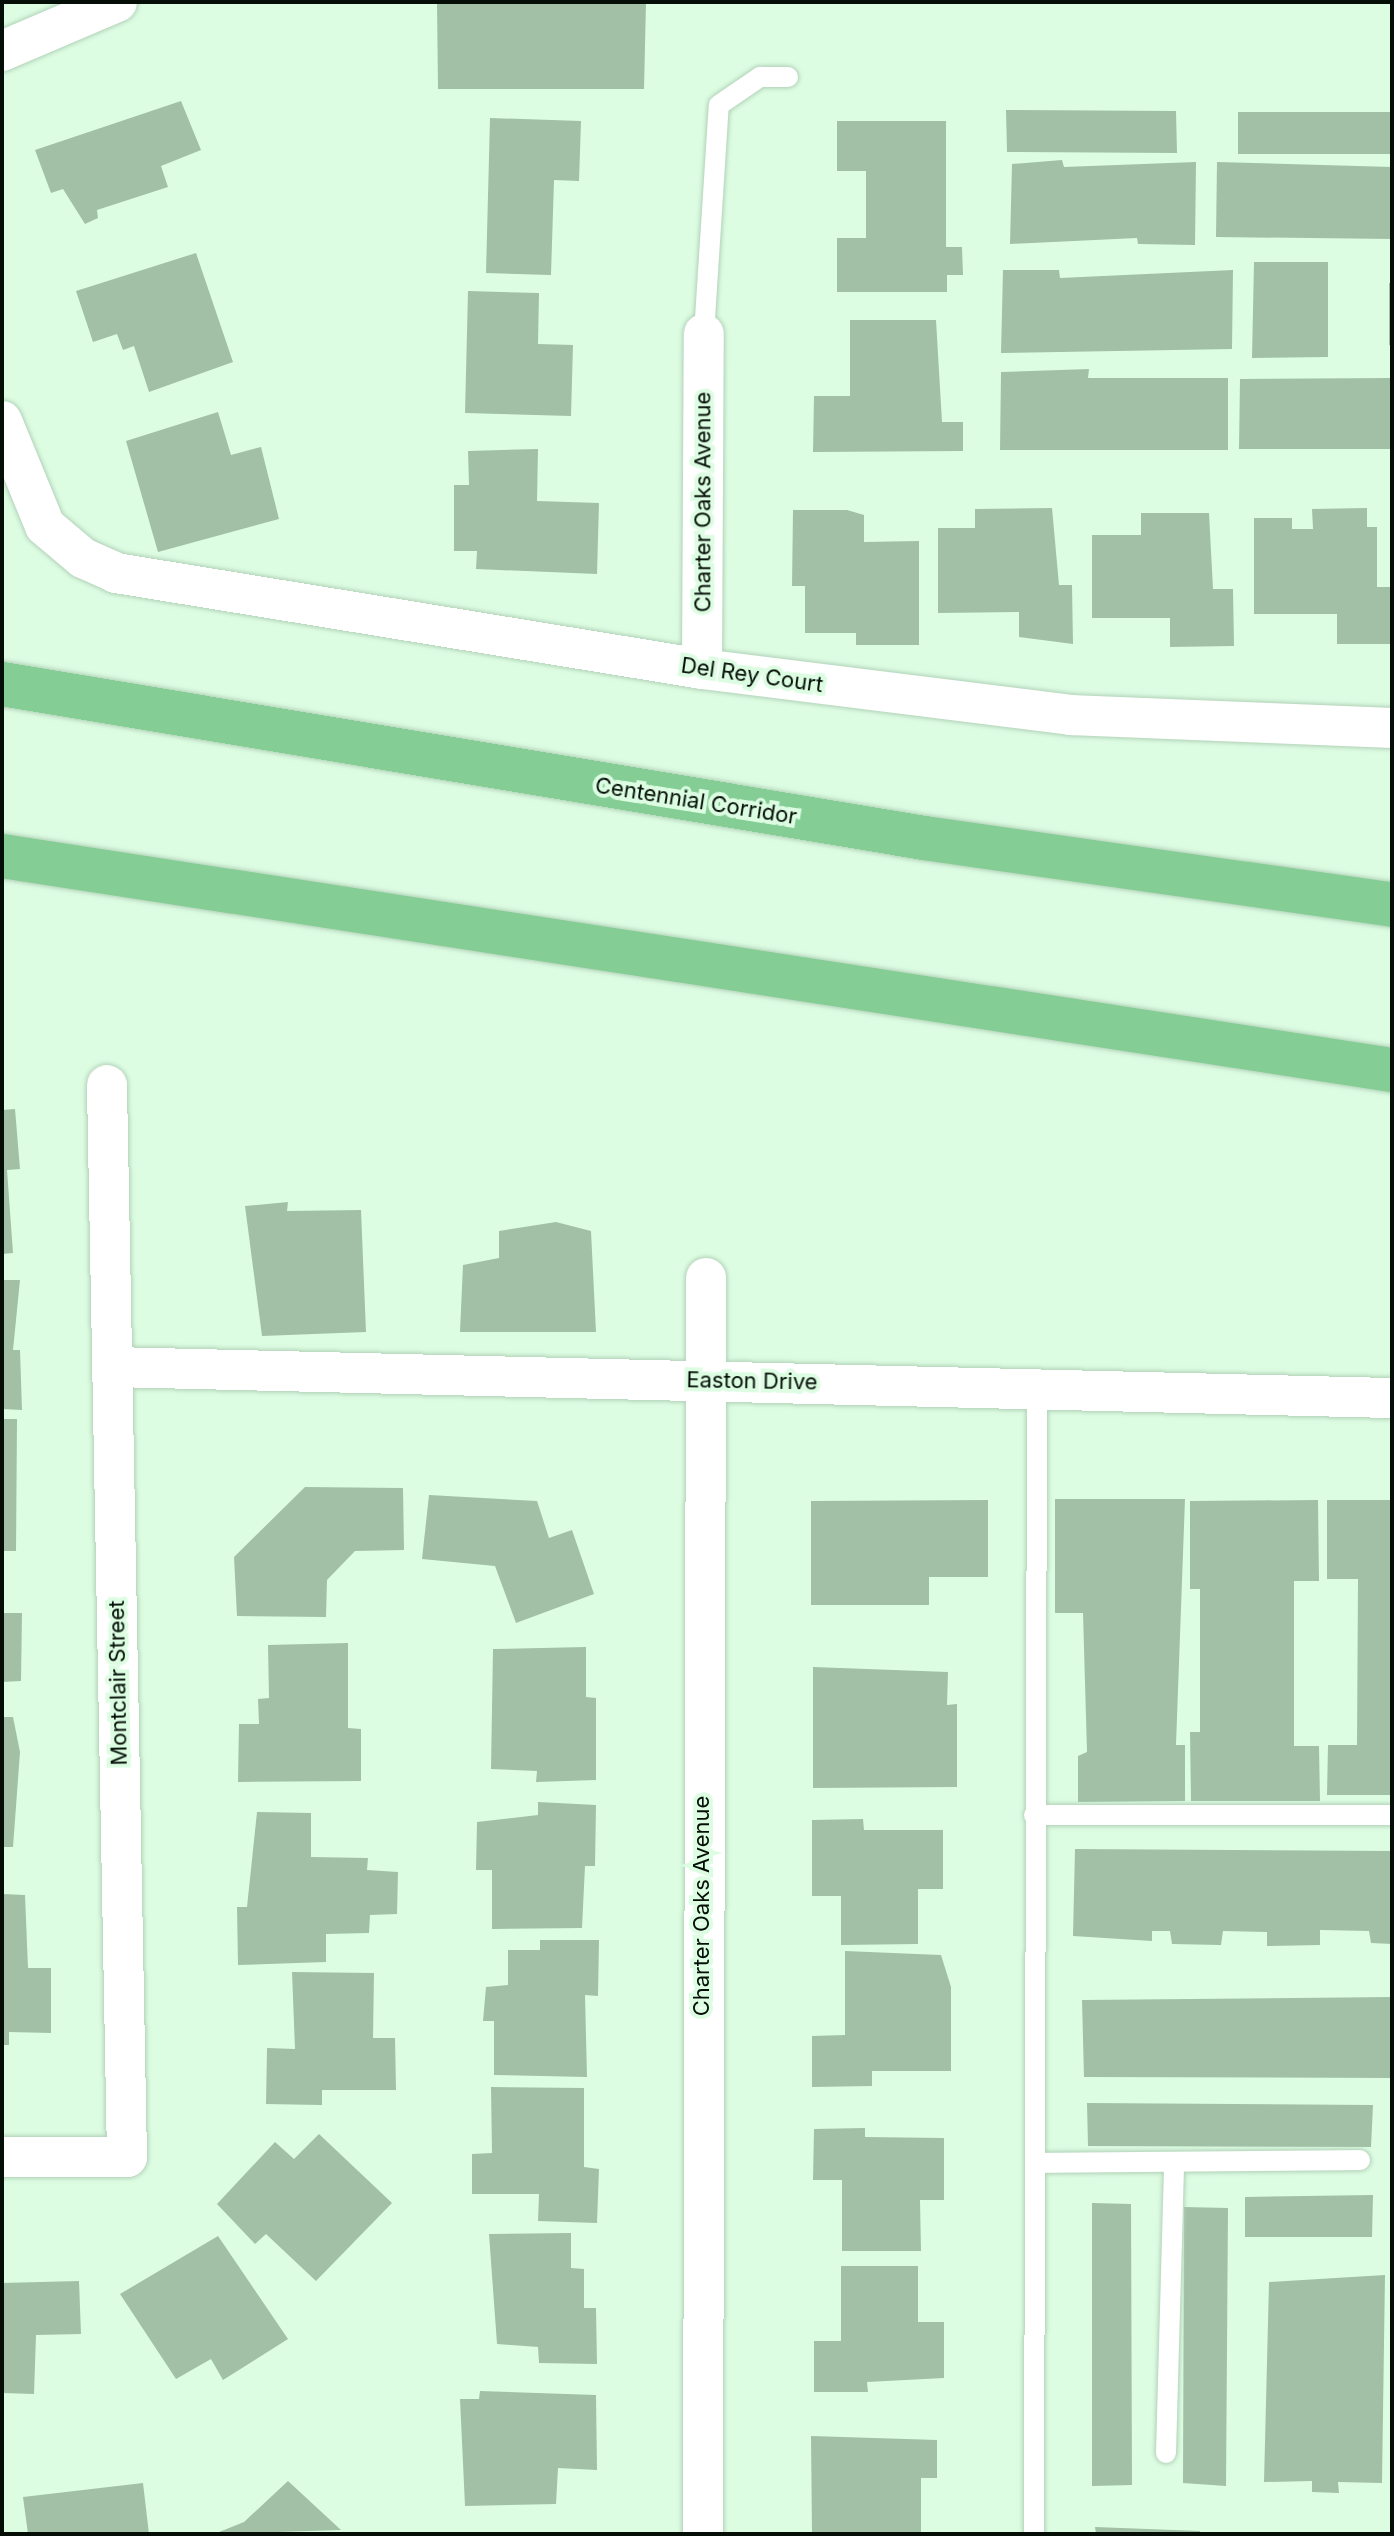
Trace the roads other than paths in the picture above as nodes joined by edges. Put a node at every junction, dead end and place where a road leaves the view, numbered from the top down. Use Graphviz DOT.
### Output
graph roads {
  1 [pos="117,2"];
  2 [pos="2,51"];
  3 [pos="788,77"];
  4 [pos="704,334"];
  5 [pos="2,421"];
  6 [pos="702,669"];
  7 [pos="2,684"];
  8 [pos="1392,728"];
  9 [pos="2,856"];
  10 [pos="1392,905"];
  11 [pos="1392,1070"];
  12 [pos="107,1085"];
  13 [pos="706,1278"];
  14 [pos="113,1367"];
  15 [pos="701,1379"];
  16 [pos="1037,1388"];
  17 [pos="1392,1398"];
  18 [pos="1034,1815"];
  19 [pos="1392,1815"];
  20 [pos="2,2157"];
  21 [pos="1360,2160"];
  22 [pos="1174,2162"];
  23 [pos="1035,2163"];
  24 [pos="1166,2453"];
  25 [pos="703,2534"];
  26 [pos="1034,2534"];
  1 -- 2 [label="street"];
  3 -- 4 [label="lane"];
  4 -- 6 [label="street, Charter Oaks Avenue"];
  5 -- 6 [label="street, Del Rey Court"];
  6 -- 8 [label="street, Del Rey Court"];
  7 -- 10 [label="highway, Centennial Corridor"];
  9 -- 11 [label="highway"];
  12 -- 14 [label="street, Montclair Street"];
  13 -- 15 [label="street, Charter Oaks Avenue"];
  14 -- 15 [label="street, Easton Drive"];
  14 -- 20 [label="street, Montclair Street"];
  15 -- 16 [label="street, Easton Drive"];
  15 -- 25 [label="street, Charter Oaks Avenue"];
  16 -- 17 [label="street, Easton Drive"];
  16 -- 18 [label="lane"];
  18 -- 19 [label="lane"];
  18 -- 23 [label="lane"];
  21 -- 22 [label="lane"];
  22 -- 23 [label="lane"];
  22 -- 24 [label="lane"];
  23 -- 26 [label="lane"];
}
